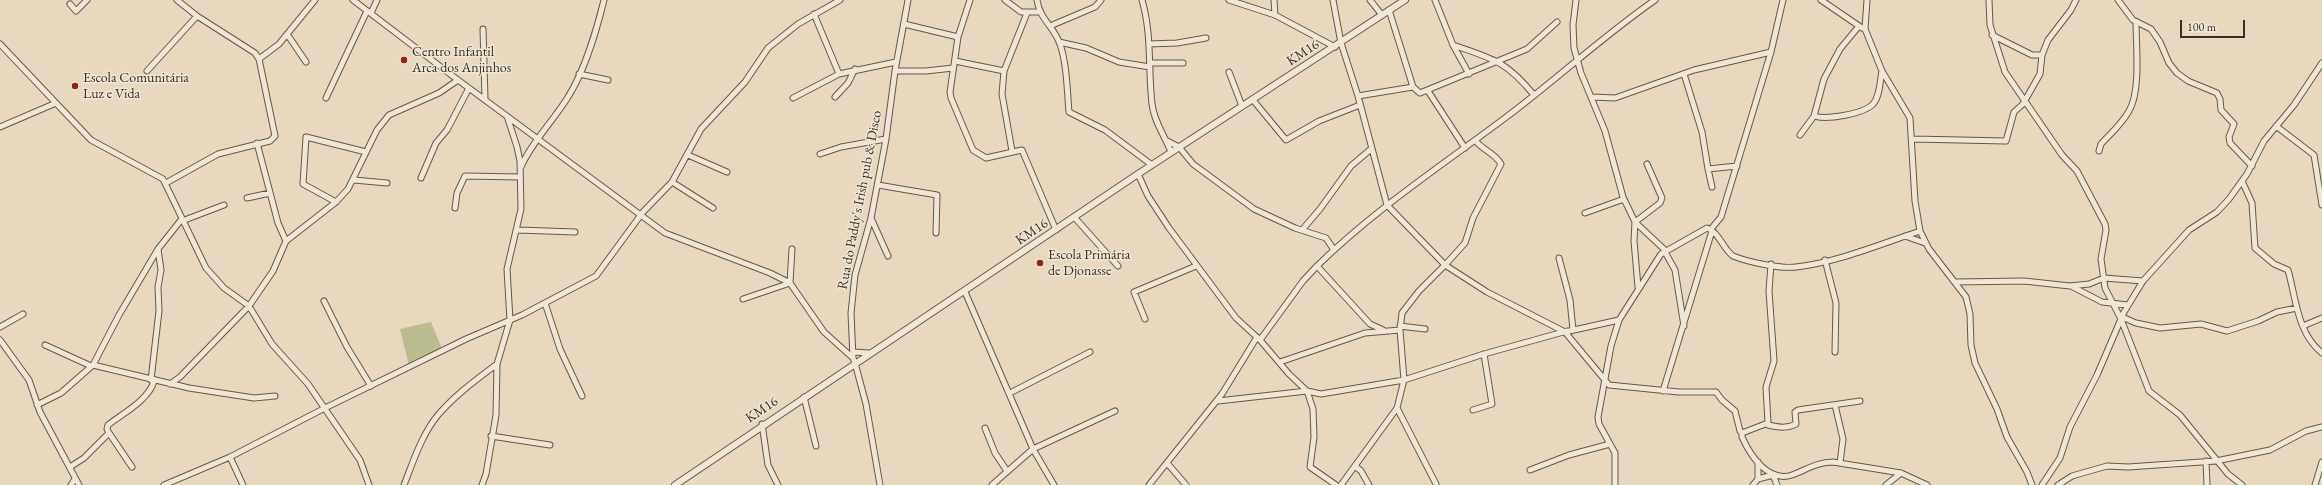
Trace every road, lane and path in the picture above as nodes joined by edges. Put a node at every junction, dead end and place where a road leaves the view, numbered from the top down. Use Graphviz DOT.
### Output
graph roads {
  1 [pos="86,0"];
  2 [pos="315,0"];
  3 [pos="353,0"];
  4 [pos="377,0"];
  5 [pos="604,0"];
  6 [pos="840,0"];
  7 [pos="908,0"];
  8 [pos="970,0"];
  9 [pos="1005,0"];
  10 [pos="1037,0"];
  11 [pos="1101,0"];
  12 [pos="1142,0"];
  13 [pos="1148,0"];
  14 [pos="1229,0"];
  15 [pos="1274,0"];
  16 [pos="1333,0"];
  17 [pos="1370,0"];
  18 [pos="1405,0"];
  19 [pos="1435,0"];
  20 [pos="1576,0"];
  21 [pos="1655,0"];
  22 [pos="1783,0"];
  23 [pos="1821,0"];
  24 [pos="1867,0"];
  25 [pos="1989,0"];
  26 [pos="2076,0"];
  27 [pos="2118,0"];
  28 [pos="178,1"];
  29 [pos="70,4"];
  30 [pos="1389,10"];
  31 [pos="369,12"];
  32 [pos="1039,12"];
  33 [pos="814,14"];
  34 [pos="1027,14"];
  35 [pos="1382,14"];
  36 [pos="1275,15"];
  37 [pos="197,16"];
  38 [pos="1557,22"];
  39 [pos="2136,22"];
  40 [pos="904,24"];
  41 [pos="1050,26"];
  42 [pos="1859,26"];
  43 [pos="483,29"];
  44 [pos="1864,29"];
  45 [pos="287,34"];
  46 [pos="1992,35"];
  47 [pos="958,38"];
  48 [pos="1206,38"];
  49 [pos="1059,42"];
  50 [pos="1341,43"];
  51 [pos="0,44"];
  52 [pos="1149,44"];
  53 [pos="1453,45"];
  54 [pos="1335,47"];
  55 [pos="1771,52"];
  56 [pos="2042,54"];
  57 [pos="259,59"];
  58 [pos="1577,60"];
  59 [pos="955,61"];
  60 [pos="1500,61"];
  61 [pos="306,62"];
  62 [pos="896,62"];
  63 [pos="1183,63"];
  64 [pos="2322,63"];
  65 [pos="1150,65"];
  66 [pos="953,68"];
  67 [pos="855,70"];
  68 [pos="147,71"];
  69 [pos="895,71"];
  70 [pos="1004,71"];
  71 [pos="1882,71"];
  72 [pos="1229,72"];
  73 [pos="579,74"];
  74 [pos="839,74"];
  75 [pos="1469,74"];
  76 [pos="1684,74"];
  77 [pos="458,80"];
  78 [pos="608,80"];
  79 [pos="1413,87"];
  80 [pos="469,88"];
  81 [pos="1428,91"];
  82 [pos="1534,95"];
  83 [pos="1358,96"];
  84 [pos="835,97"];
  85 [pos="1591,97"];
  86 [pos="326,98"];
  87 [pos="794,98"];
  88 [pos="485,99"];
  89 [pos="1253,100"];
  90 [pos="2025,100"];
  91 [pos="56,103"];
  92 [pos="1360,105"];
  93 [pos="1242,106"];
  94 [pos="507,115"];
  95 [pos="1814,116"];
  96 [pos="0,126"];
  97 [pos="2276,126"];
  98 [pos="1800,135"];
  99 [pos="886,139"];
  100 [pos="1913,139"];
  101 [pos="539,140"];
  102 [pos="1475,140"];
  103 [pos="1168,141"];
  104 [pos="257,143"];
  105 [pos="1178,147"];
  106 [pos="1465,148"];
  107 [pos="1371,150"];
  108 [pos="1012,151"];
  109 [pos="2099,151"];
  110 [pos="366,152"];
  111 [pos="1171,152"];
  112 [pos="820,154"];
  113 [pos="2257,154"];
  114 [pos="688,155"];
  115 [pos="2243,156"];
  116 [pos="1647,164"];
  117 [pos="1152,165"];
  118 [pos="1737,166"];
  119 [pos="2252,166"];
  120 [pos="520,168"];
  121 [pos="1708,169"];
  122 [pos="727,172"];
  123 [pos="1138,174"];
  124 [pos="520,177"];
  125 [pos="421,178"];
  126 [pos="354,180"];
  127 [pos="2242,181"];
  128 [pos="672,182"];
  129 [pos="166,183"];
  130 [pos="388,183"];
  131 [pos="878,185"];
  132 [pos="1712,187"];
  133 [pos="270,193"];
  134 [pos="247,198"];
  135 [pos="1624,199"];
  136 [pos="2322,199"];
  137 [pos="336,202"];
  138 [pos="224,205"];
  139 [pos="1387,205"];
  140 [pos="2322,205"];
  141 [pos="455,208"];
  142 [pos="713,208"];
  143 [pos="1585,213"];
  144 [pos="642,216"];
  145 [pos="871,218"];
  146 [pos="1075,218"];
  147 [pos="181,220"];
  148 [pos="1635,222"];
  149 [pos="518,230"];
  150 [pos="1056,230"];
  151 [pos="1302,230"];
  152 [pos="1712,230"];
  153 [pos="1920,231"];
  154 [pos="575,232"];
  155 [pos="936,233"];
  156 [pos="1905,236"];
  157 [pos="286,241"];
  158 [pos="1925,243"];
  159 [pos="158,249"];
  160 [pos="792,249"];
  161 [pos="1334,250"];
  162 [pos="1665,251"];
  163 [pos="888,256"];
  164 [pos="1559,258"];
  165 [pos="1825,260"];
  166 [pos="1771,264"];
  167 [pos="1445,265"];
  168 [pos="1118,266"];
  169 [pos="1196,266"];
  170 [pos="1317,266"];
  171 [pos="2104,278"];
  172 [pos="2143,281"];
  173 [pos="1956,282"];
  174 [pos="790,283"];
  175 [pos="2070,286"];
  176 [pos="1638,288"];
  177 [pos="965,292"];
  178 [pos="743,299"];
  179 [pos="324,301"];
  180 [pos="545,303"];
  181 [pos="2114,304"];
  182 [pos="2128,305"];
  183 [pos="249,306"];
  184 [pos="2297,308"];
  185 [pos="23,314"];
  186 [pos="2121,318"];
  187 [pos="2322,318"];
  188 [pos="1145,319"];
  189 [pos="510,320"];
  190 [pos="1619,320"];
  191 [pos="2303,326"];
  192 [pos="0,327"];
  193 [pos="1400,328"];
  194 [pos="1425,329"];
  195 [pos="1684,329"];
  196 [pos="1383,330"];
  197 [pos="1573,330"];
  198 [pos="1565,332"];
  199 [pos="1259,338"];
  200 [pos="0,340"];
  201 [pos="45,345"];
  202 [pos="1090,352"];
  203 [pos="1835,352"];
  204 [pos="2322,352"];
  205 [pos="869,353"];
  206 [pos="1484,354"];
  207 [pos="853,358"];
  208 [pos="1280,362"];
  209 [pos="497,364"];
  210 [pos="92,365"];
  211 [pos="1404,380"];
  212 [pos="152,381"];
  213 [pos="1605,381"];
  214 [pos="170,384"];
  215 [pos="371,386"];
  216 [pos="1307,391"];
  217 [pos="1663,391"];
  218 [pos="1010,393"];
  219 [pos="275,396"];
  220 [pos="582,396"];
  221 [pos="804,397"];
  222 [pos="1218,401"];
  223 [pos="1860,401"];
  224 [pos="37,405"];
  225 [pos="1835,405"];
  226 [pos="325,408"];
  227 [pos="1397,408"];
  228 [pos="1473,410"];
  229 [pos="1115,411"];
  230 [pos="762,424"];
  231 [pos="1768,425"];
  232 [pos="2322,427"];
  233 [pos="985,428"];
  234 [pos="109,433"];
  235 [pos="1742,433"];
  236 [pos="491,436"];
  237 [pos="1610,444"];
  238 [pos="550,445"];
  239 [pos="816,446"];
  240 [pos="1033,449"];
  241 [pos="230,457"];
  242 [pos="2206,461"];
  243 [pos="2216,461"];
  244 [pos="1758,462"];
  245 [pos="2322,462"];
  246 [pos="1167,463"];
  247 [pos="1840,463"];
  248 [pos="1355,466"];
  249 [pos="70,467"];
  250 [pos="132,467"];
  251 [pos="1530,470"];
  252 [pos="1007,471"];
  253 [pos="1901,473"];
  254 [pos="1773,475"];
  255 [pos="75,478"];
  256 [pos="1758,479"];
  257 [pos="1436,484"];
  258 [pos="71,485"];
  259 [pos="79,485"];
  260 [pos="164,485"];
  261 [pos="243,485"];
  262 [pos="369,485"];
  263 [pos="404,485"];
  264 [pos="482,485"];
  265 [pos="675,485"];
  266 [pos="778,485"];
  267 [pos="880,485"];
  268 [pos="992,485"];
  269 [pos="1054,485"];
  270 [pos="1149,485"];
  271 [pos="1186,485"];
  272 [pos="1336,485"];
  273 [pos="1341,485"];
  274 [pos="1369,485"];
  275 [pos="1615,485"];
  276 [pos="1753,485"];
  277 [pos="1777,485"];
  278 [pos="1886,485"];
  279 [pos="1927,485"];
  280 [pos="2032,485"];
  281 [pos="2042,485"];
  282 [pos="2058,485"];
  283 [pos="2207,485"];
  284 [pos="2242,485"];
  285 [pos="2315,485"];
  1 -- 29 [label="street"];
  2 -- 45 [label="street"];
  3 -- 31 [label="street"];
  4 -- 31 [label="street"];
  5 -- 73 [label="street"];
  6 -- 33 [label="street"];
  7 -- 40 [label="street, Rua do Paddy's Irish pub & Disco"];
  8 -- 47 [label="street"];
  9 -- 34 [label="street"];
  10 -- 32 [label="street"];
  11 -- 41 [label="street"];
  12 -- 13 [label="street"];
  12 -- 52 [label="street"];
  14 -- 36 [label="street"];
  15 -- 36 [label="street"];
  16 -- 50 [label="street"];
  17 -- 35 [label="street"];
  18 -- 30 [label="street, KM16"];
  19 -- 53 [label="street"];
  20 -- 58 [label="street"];
  21 -- 58 [label="street"];
  22 -- 55 [label="street"];
  23 -- 42 [label="street"];
  24 -- 44 [label="street"];
  25 -- 46 [label="street"];
  26 -- 56 [label="street"];
  27 -- 39 [label="street"];
  28 -- 37 [label="street"];
  30 -- 35 [label="street, KM16"];
  30 -- 79 [label="street"];
  31 -- 77 [label="street"];
  31 -- 86 [label="street"];
  32 -- 34 [label="street"];
  32 -- 41 [label="street"];
  33 -- 74 [label="street"];
  33 -- 114 [label="street"];
  34 -- 70 [label="street"];
  35 -- 50 [label="street, KM16"];
  36 -- 54 [label="street"];
  37 -- 57 [label="street"];
  37 -- 68 [label="street"];
  38 -- 60 [label="street"];
  39 -- 109 [label="street"];
  39 -- 115 [label="street"];
  40 -- 47 [label="street"];
  40 -- 62 [label="street, Rua do Paddy's Irish pub & Disco"];
  41 -- 49 [label="street"];
  42 -- 44 [label="street"];
  42 -- 95 [label="street"];
  43 -- 88 [label="street"];
  44 -- 71 [label="street"];
  45 -- 57 [label="street"];
  45 -- 61 [label="street"];
  46 -- 56 [label="street"];
  46 -- 90 [label="street"];
  47 -- 59 [label="street"];
  48 -- 52 [label="street"];
  49 -- 65 [label="street"];
  49 -- 117 [label="street"];
  50 -- 54 [label="street, KM16"];
  50 -- 83 [label="street"];
  51 -- 91 [label="street"];
  52 -- 65 [label="street"];
  53 -- 60 [label="street"];
  53 -- 75 [label="street"];
  54 -- 89 [label="street, KM16"];
  55 -- 76 [label="street"];
  55 -- 118 [label="street"];
  56 -- 90 [label="street"];
  57 -- 104 [label="street"];
  58 -- 82 [label="street"];
  58 -- 85 [label="street"];
  59 -- 66 [label="street"];
  59 -- 70 [label="street"];
  60 -- 75 [label="street"];
  60 -- 82 [label="street"];
  62 -- 67 [label="street"];
  62 -- 69 [label="street, Rua do Paddy's Irish pub & Disco"];
  63 -- 65 [label="street"];
  64 -- 97 [label="street"];
  65 -- 103 [label="street"];
  66 -- 69 [label="street"];
  66 -- 108 [label="street"];
  67 -- 74 [label="street"];
  67 -- 84 [label="street"];
  69 -- 99 [label="street, Rua do Paddy's Irish pub & Disco"];
  70 -- 108 [label="street"];
  71 -- 95 [label="street"];
  71 -- 100 [label="street"];
  72 -- 93 [label="street"];
  73 -- 78 [label="street"];
  73 -- 101 [label="street"];
  74 -- 87 [label="street"];
  75 -- 81 [label="street"];
  76 -- 85 [label="street"];
  76 -- 121 [label="street"];
  77 -- 80 [label="street"];
  77 -- 110 [label="street"];
  79 -- 81 [label="street"];
  79 -- 83 [label="street"];
  80 -- 88 [label="street"];
  80 -- 125 [label="street"];
  81 -- 106 [label="street"];
  82 -- 102 [label="street"];
  83 -- 92 [label="street"];
  85 -- 135 [label="street"];
  88 -- 94 [label="street"];
  89 -- 92 [label="street"];
  89 -- 93 [label="street, KM16"];
  90 -- 100 [label="street"];
  90 -- 171 [label="street"];
  91 -- 96 [label="street"];
  91 -- 129 [label="street"];
  92 -- 107 [label="street"];
  93 -- 105 [label="street, KM16"];
  94 -- 101 [label="street"];
  94 -- 120 [label="street"];
  95 -- 98 [label="street"];
  97 -- 113 [label="street"];
  97 -- 136 [label="street"];
  99 -- 112 [label="street"];
  99 -- 131 [label="street, Rua do Paddy's Irish pub & Disco"];
  100 -- 153 [label="street"];
  101 -- 120 [label="street"];
  101 -- 144 [label="street"];
  102 -- 106 [label="street"];
  102 -- 167 [label="street"];
  103 -- 105 [label="street"];
  103 -- 111 [label="street"];
  104 -- 129 [label="street"];
  104 -- 133 [label="street"];
  105 -- 111 [label="street, KM16"];
  105 -- 151 [label="street"];
  106 -- 139 [label="street"];
  107 -- 139 [label="street"];
  107 -- 151 [label="street"];
  108 -- 150 [label="street"];
  110 -- 126 [label="street"];
  110 -- 137 [label="street"];
  111 -- 117 [label="street, KM16"];
  113 -- 115 [label="street"];
  113 -- 119 [label="street"];
  114 -- 122 [label="street"];
  114 -- 128 [label="street"];
  115 -- 119 [label="street"];
  116 -- 148 [label="street"];
  117 -- 123 [label="street, KM16"];
  118 -- 121 [label="street"];
  118 -- 152 [label="street"];
  119 -- 127 [label="street"];
  120 -- 124 [label="street"];
  121 -- 132 [label="street"];
  123 -- 146 [label="street, KM16"];
  123 -- 169 [label="street"];
  124 -- 141 [label="street"];
  124 -- 149 [label="street"];
  126 -- 130 [label="street"];
  126 -- 137 [label="street"];
  127 -- 172 [label="street"];
  127 -- 184 [label="street"];
  128 -- 142 [label="street"];
  128 -- 144 [label="street"];
  129 -- 147 [label="street"];
  131 -- 145 [label="street, Rua do Paddy's Irish pub & Disco"];
  131 -- 155 [label="street"];
  133 -- 134 [label="street"];
  133 -- 157 [label="street"];
  135 -- 143 [label="street"];
  135 -- 148 [label="street"];
  136 -- 140 [label="street"];
  137 -- 157 [label="street"];
  138 -- 147 [label="street"];
  139 -- 161 [label="street"];
  139 -- 167 [label="street"];
  144 -- 174 [label="street"];
  144 -- 180 [label="street"];
  145 -- 163 [label="street"];
  145 -- 207 [label="street, Rua do Paddy's Irish pub & Disco"];
  146 -- 150 [label="street, KM16"];
  146 -- 168 [label="street"];
  147 -- 159 [label="street"];
  147 -- 183 [label="street"];
  148 -- 162 [label="street"];
  148 -- 176 [label="street"];
  149 -- 154 [label="street"];
  149 -- 189 [label="street"];
  150 -- 177 [label="street, KM16"];
  151 -- 161 [label="street"];
  152 -- 162 [label="street"];
  152 -- 166 [label="street"];
  152 -- 195 [label="street"];
  153 -- 156 [label="street"];
  153 -- 158 [label="street"];
  156 -- 158 [label="street"];
  156 -- 165 [label="street"];
  157 -- 183 [label="street"];
  158 -- 173 [label="street"];
  159 -- 210 [label="street"];
  159 -- 212 [label="street"];
  160 -- 174 [label="street"];
  161 -- 170 [label="street"];
  162 -- 176 [label="street"];
  162 -- 195 [label="street"];
  164 -- 197 [label="street"];
  165 -- 166 [label="street"];
  165 -- 203 [label="street"];
  166 -- 231 [label="street"];
  167 -- 193 [label="street"];
  167 -- 198 [label="street"];
  169 -- 188 [label="street"];
  169 -- 199 [label="street"];
  170 -- 196 [label="street"];
  170 -- 199 [label="street"];
  171 -- 172 [label="street"];
  171 -- 175 [label="street"];
  171 -- 181 [label="street"];
  172 -- 182 [label="street"];
  173 -- 175 [label="street"];
  173 -- 280 [label="street"];
  174 -- 178 [label="street"];
  174 -- 207 [label="street"];
  175 -- 181 [label="street"];
  176 -- 190 [label="street"];
  177 -- 205 [label="street, KM16"];
  177 -- 218 [label="street"];
  179 -- 215 [label="street"];
  180 -- 189 [label="street"];
  180 -- 220 [label="street"];
  181 -- 182 [label="street"];
  181 -- 186 [label="street"];
  182 -- 186 [label="street"];
  183 -- 214 [label="street"];
  183 -- 226 [label="street"];
  184 -- 186 [label="street"];
  184 -- 191 [label="street"];
  185 -- 192 [label="street"];
  186 -- 243 [label="street"];
  186 -- 281 [label="street"];
  187 -- 191 [label="street"];
  189 -- 209 [label="street"];
  189 -- 215 [label="street"];
  190 -- 197 [label="street"];
  190 -- 198 [label="street"];
  190 -- 213 [label="street"];
  191 -- 204 [label="street"];
  193 -- 194 [label="street"];
  193 -- 196 [label="street"];
  193 -- 211 [label="street"];
  195 -- 217 [label="street"];
  196 -- 208 [label="street"];
  197 -- 198 [label="street"];
  198 -- 206 [label="street"];
  198 -- 213 [label="street"];
  199 -- 208 [label="street"];
  199 -- 222 [label="street"];
  200 -- 224 [label="street"];
  201 -- 210 [label="street"];
  202 -- 218 [label="street"];
  205 -- 207 [label="street, KM16"];
  205 -- 207 [label="street"];
  206 -- 211 [label="street"];
  206 -- 228 [label="street"];
  207 -- 221 [label="street, KM16"];
  207 -- 267 [label="street, Rua do Paddy's Irish pub & Disco"];
  208 -- 216 [label="street"];
  209 -- 236 [label="street"];
  209 -- 263 [label="street"];
  210 -- 212 [label="street"];
  210 -- 224 [label="street"];
  211 -- 216 [label="street"];
  211 -- 227 [label="street"];
  212 -- 214 [label="street"];
  212 -- 234 [label="street"];
  213 -- 217 [label="street"];
  213 -- 237 [label="street"];
  214 -- 219 [label="street"];
  215 -- 226 [label="street"];
  216 -- 222 [label="street"];
  216 -- 272 [label="street"];
  217 -- 235 [label="street"];
  218 -- 240 [label="street"];
  221 -- 230 [label="street, KM16"];
  221 -- 239 [label="street"];
  222 -- 246 [label="street"];
  223 -- 225 [label="street"];
  224 -- 249 [label="street"];
  225 -- 231 [label="street"];
  225 -- 247 [label="street"];
  226 -- 241 [label="street"];
  226 -- 262 [label="street"];
  227 -- 248 [label="street"];
  227 -- 257 [label="street"];
  229 -- 240 [label="street"];
  230 -- 265 [label="street, KM16"];
  230 -- 266 [label="street"];
  231 -- 235 [label="street"];
  232 -- 243 [label="street"];
  233 -- 252 [label="street"];
  234 -- 249 [label="street"];
  234 -- 250 [label="street"];
  235 -- 244 [label="street"];
  236 -- 238 [label="street"];
  236 -- 264 [label="street"];
  237 -- 251 [label="street"];
  237 -- 275 [label="street"];
  240 -- 252 [label="street"];
  240 -- 269 [label="street"];
  241 -- 260 [label="street"];
  241 -- 261 [label="street"];
  242 -- 243 [label="street"];
  242 -- 282 [label="street"];
  242 -- 283 [label="street"];
  243 -- 284 [label="street"];
  244 -- 254 [label="street"];
  244 -- 256 [label="street"];
  245 -- 285 [label="street"];
  246 -- 270 [label="street"];
  246 -- 271 [label="street"];
  247 -- 253 [label="street"];
  247 -- 254 [label="street"];
  248 -- 273 [label="street"];
  248 -- 274 [label="street"];
  249 -- 255 [label="street"];
  252 -- 268 [label="street"];
  253 -- 278 [label="street"];
  253 -- 279 [label="street"];
  254 -- 256 [label="street"];
  254 -- 277 [label="street"];
  255 -- 258 [label="street"];
  255 -- 259 [label="street"];
  256 -- 276 [label="street"];
}
